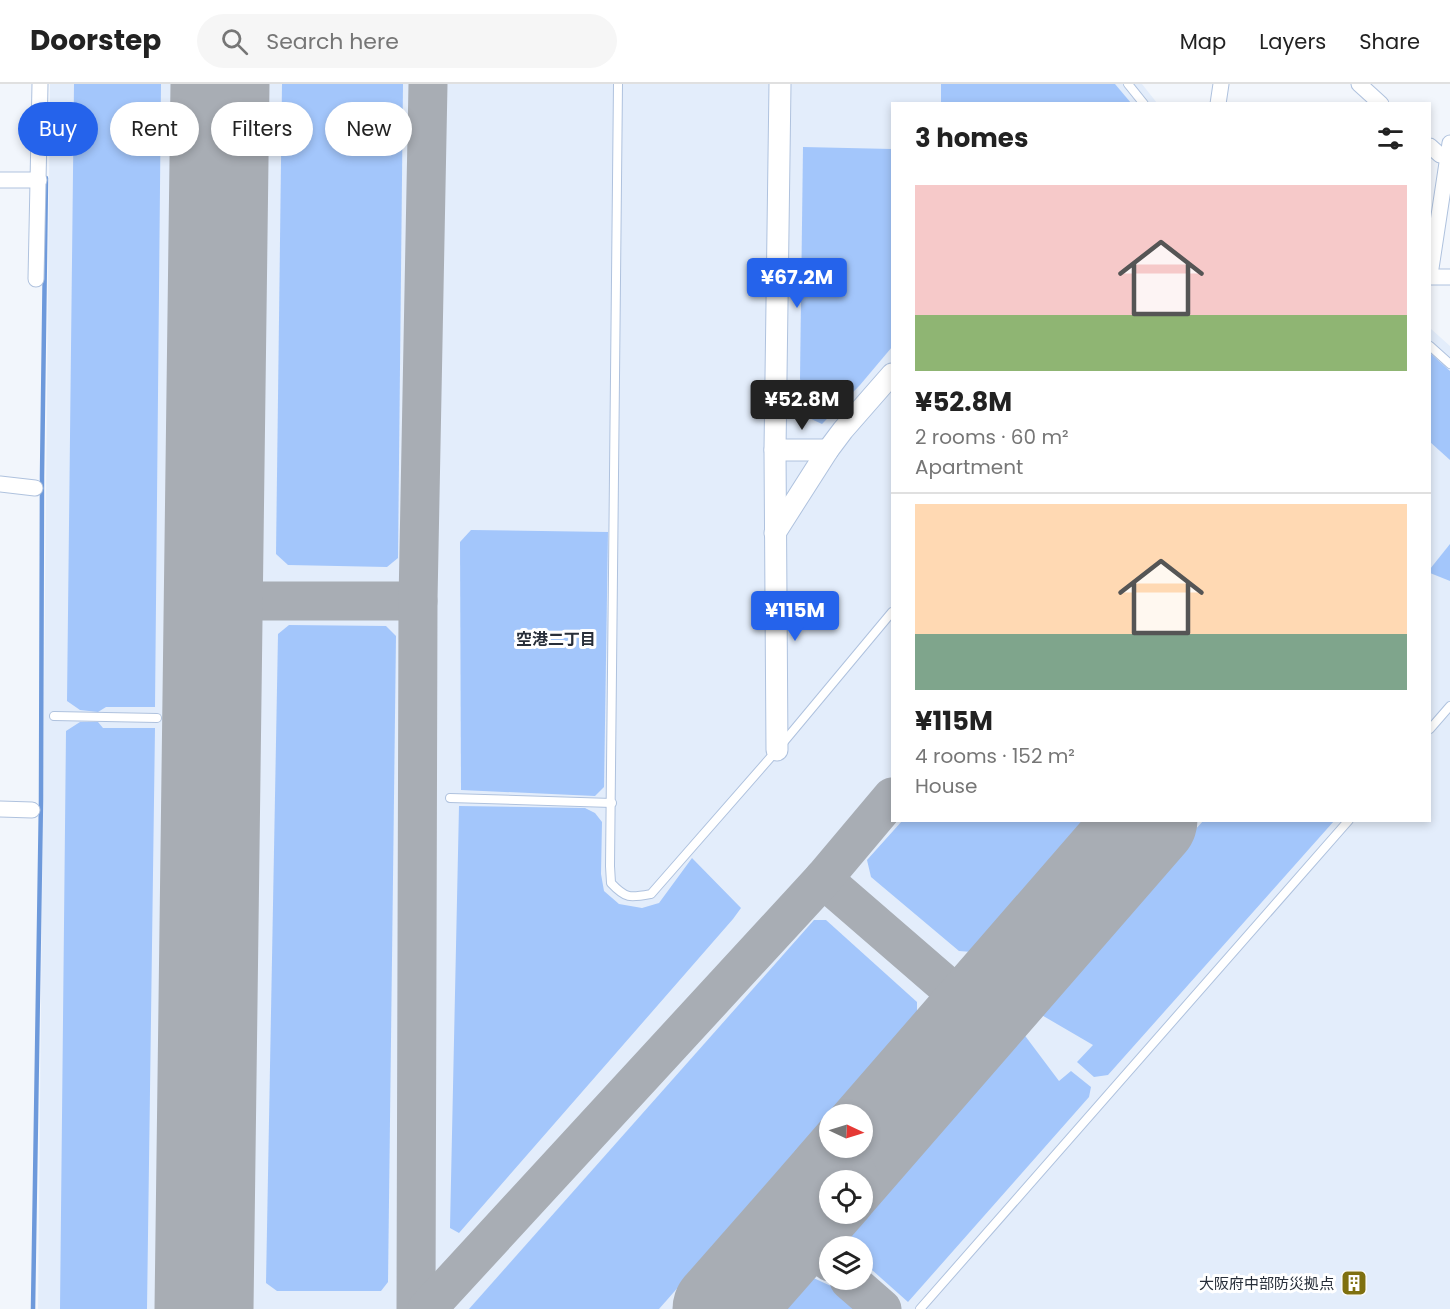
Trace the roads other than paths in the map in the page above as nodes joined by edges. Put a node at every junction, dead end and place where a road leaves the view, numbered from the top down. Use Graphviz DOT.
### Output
graph roads {
  1 [pos="40,84"];
  2 [pos="618,84"];
  3 [pos="780,84"];
  4 [pos="1128,84"];
  5 [pos="1221,84"];
  6 [pos="1359,84"];
  7 [pos="1142,102"];
  8 [pos="1218,102"];
  9 [pos="1379,102"];
  10 [pos="1431,147"];
  11 [pos="1449,152"];
  12 [pos="0,180"];
  13 [pos="39,180"];
  14 [pos="1431,269"];
  15 [pos="1431,276"];
  16 [pos="1450,277"];
  17 [pos="36,279"];
  18 [pos="1431,347"];
  19 [pos="1450,364"];
  20 [pos="891,375"];
  21 [pos="775,450"];
  22 [pos="828,450"];
  23 [pos="0,484"];
  24 [pos="35,488"];
  25 [pos="775,534"];
  26 [pos="891,613"];
  27 [pos="1450,706"];
  28 [pos="54,716"];
  29 [pos="157,718"];
  30 [pos="1431,728"];
  31 [pos="777,750"];
  32 [pos="450,798"];
  33 [pos="612,803"];
  34 [pos="0,809"];
  35 [pos="32,810"];
  36 [pos="1347,822"];
  37 [pos="920,1309"];
  1 -- 13 [label="street"];
  2 -- 33 [label="lane"];
  3 -- 21 [label="street"];
  4 -- 7 [label="lane"];
  5 -- 8 [label="street"];
  6 -- 9 [label="street"];
  10 -- 11 [label="street"];
  11 -- 14 [label="street"];
  12 -- 13 [label="street"];
  13 -- 17 [label="street"];
  15 -- 16 [label="street"];
  18 -- 19 [label="lane"];
  20 -- 22 [label="street"];
  21 -- 22 [label="street"];
  21 -- 25 [label="street"];
  22 -- 25 [label="street"];
  23 -- 24 [label="street"];
  25 -- 31 [label="street"];
  26 -- 31 [label="lane"];
  27 -- 30 [label="lane"];
  28 -- 29 [label="lane"];
  31 -- 33 [label="lane"];
  32 -- 33 [label="lane"];
  34 -- 35 [label="street"];
  36 -- 37 [label="lane"];
}
